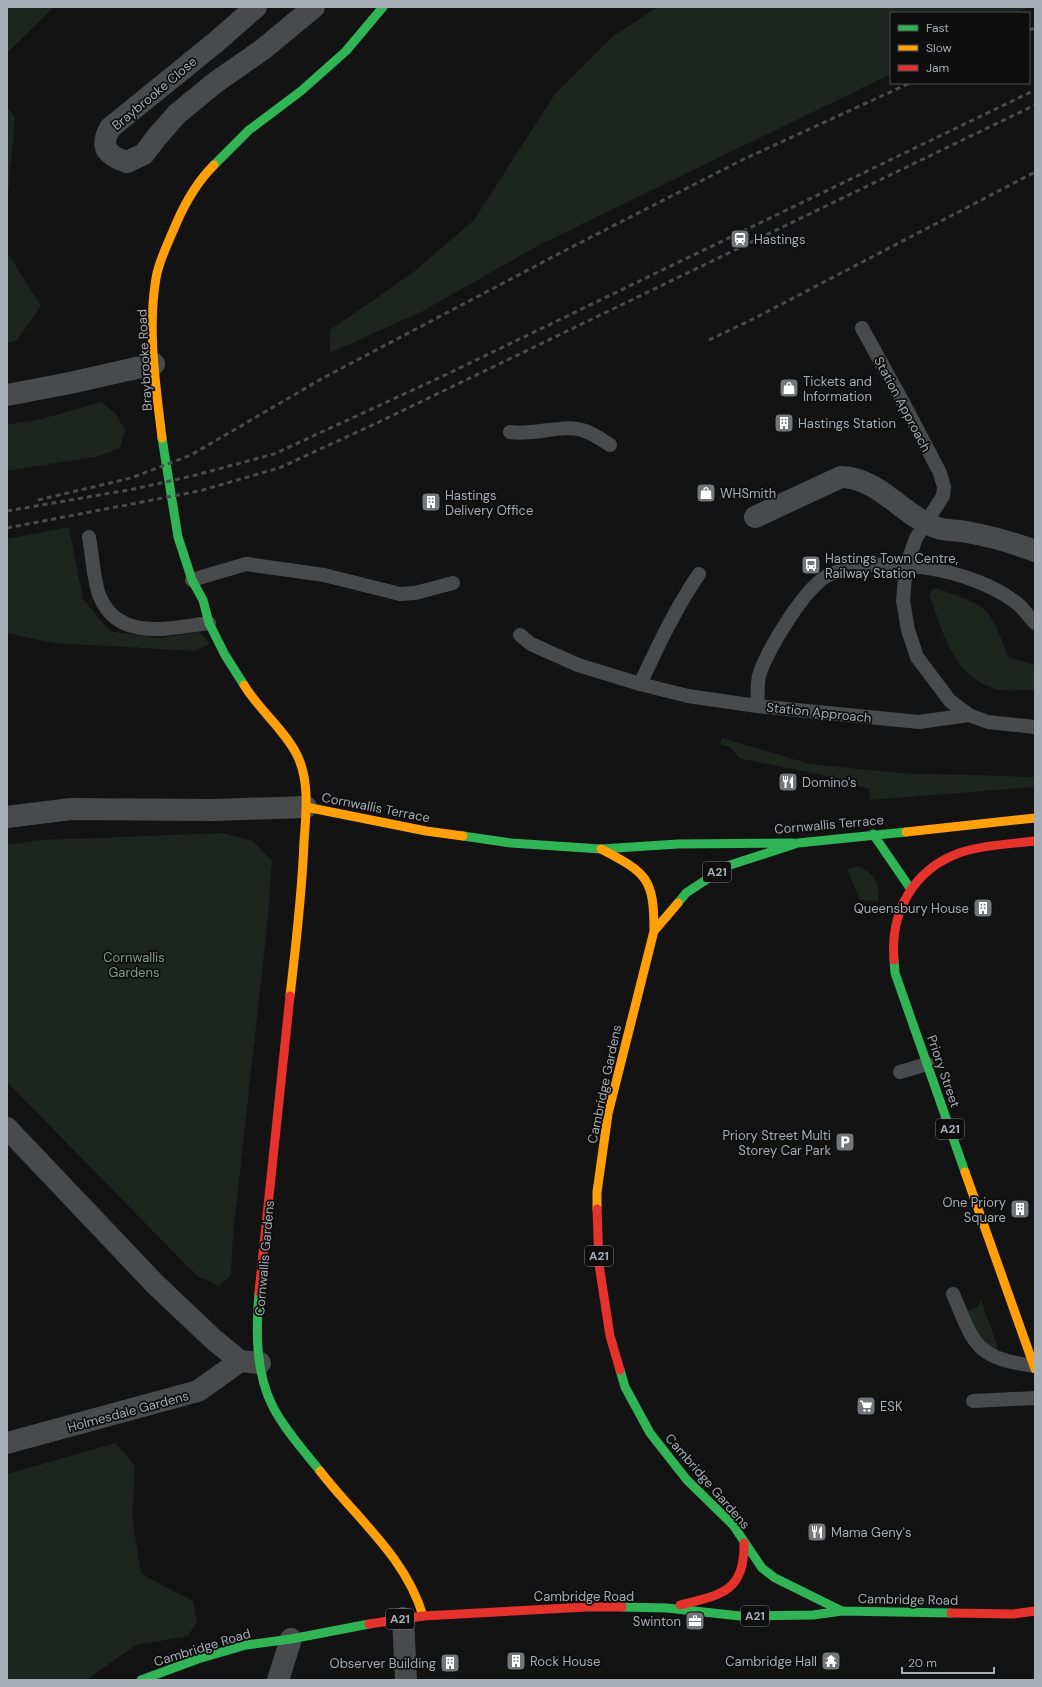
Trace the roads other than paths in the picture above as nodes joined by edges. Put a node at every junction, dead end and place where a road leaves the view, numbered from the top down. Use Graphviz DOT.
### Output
graph roads {
  1 [pos="256,7"];
  2 [pos="314,7"];
  3 [pos="383,7"];
  4 [pos="862,328"];
  5 [pos="154,364"];
  6 [pos="7,395"];
  7 [pos="510,432"];
  8 [pos="610,445"];
  9 [pos="755,518"];
  10 [pos="925,523"];
  11 [pos="89,537"];
  12 [pos="178,537"];
  13 [pos="1035,551"];
  14 [pos="906,566"];
  15 [pos="699,574"];
  16 [pos="192,580"];
  17 [pos="452,583"];
  18 [pos="1035,622"];
  19 [pos="209,623"];
  20 [pos="520,635"];
  21 [pos="640,684"];
  22 [pos="757,706"];
  23 [pos="969,715"];
  24 [pos="1035,727"];
  25 [pos="306,807"];
  26 [pos="7,818"];
  27 [pos="1035,818"];
  28 [pos="873,834"];
  29 [pos="1035,841"];
  30 [pos="798,843"];
  31 [pos="601,849"];
  32 [pos="910,888"];
  33 [pos="654,931"];
  34 [pos="927,1064"];
  35 [pos="900,1072"];
  36 [pos="7,1128"];
  37 [pos="953,1294"];
  38 [pos="250,1362"];
  39 [pos="1035,1368"];
  40 [pos="1035,1398"];
  41 [pos="973,1401"];
  42 [pos="7,1443"];
  43 [pos="744,1542"];
  44 [pos="667,1608"];
  45 [pos="842,1611"];
  46 [pos="1035,1611"];
  47 [pos="413,1617"];
  48 [pos="291,1639"];
  49 [pos="141,1680"];
  50 [pos="278,1680"];
  51 [pos="406,1680"];
  1 -- 2 [label="street, Braybrooke Close"];
  3 -- 5 [label="main road, Braybrooke Road"];
  4 -- 10 [label="lane, Station Approach"];
  5 -- 6 [label="street"];
  5 -- 12 [label="main road, Braybrooke Road"];
  7 -- 8 [label="lane"];
  9 -- 10 [label="street"];
  10 -- 13 [label="street"];
  10 -- 14 [label="lane, Station Approach"];
  11 -- 19 [label="lane"];
  12 -- 16 [label="main road, Cornwallis Terrace"];
  14 -- 18 [label="lane"];
  14 -- 22 [label="lane, Station Approach"];
  14 -- 23 [label="lane, Station Approach"];
  15 -- 21 [label="lane"];
  16 -- 17 [label="lane"];
  16 -- 19 [label="main road, Cornwallis Terrace"];
  19 -- 25 [label="main road, Cornwallis Terrace"];
  20 -- 21 [label="lane"];
  21 -- 22 [label="lane"];
  22 -- 23 [label="lane, Station Approach"];
  23 -- 24 [label="lane, Station Approach"];
  25 -- 26 [label="street"];
  25 -- 31 [label="main road, Cornwallis Terrace"];
  25 -- 38 [label="main road, Cornwallis Gardens"];
  27 -- 28 [label="main road, Cornwallis Terrace / A21"];
  28 -- 30 [label="main road, Cornwallis Terrace / A21"];
  28 -- 32 [label="main road"];
  29 -- 32 [label="main road, A21"];
  30 -- 31 [label="main road, Cornwallis Terrace"];
  30 -- 33 [label="main road, Cambridge Gardens / A21"];
  31 -- 33 [label="main road, Cornwallis Terrace"];
  32 -- 34 [label="main road, Priory Street / A21"];
  33 -- 43 [label="main road, Cambridge Gardens / A21"];
  34 -- 35 [label="lane"];
  34 -- 39 [label="main road, Priory Street / A21"];
  36 -- 38 [label="street"];
  37 -- 39 [label="lane"];
  38 -- 42 [label="street, Holmesdale Gardens"];
  38 -- 47 [label="main road, Cornwallis Gardens"];
  40 -- 41 [label="lane"];
  43 -- 44 [label="main road, Cambridge Gardens / A21"];
  43 -- 45 [label="main road, Cambridge Gardens / A21"];
  44 -- 45 [label="main road, Cambridge Road / A21"];
  44 -- 47 [label="main road, Cambridge Road / A21"];
  45 -- 46 [label="main road, Cambridge Road / A21"];
  47 -- 48 [label="main road, Cambridge Road / A21"];
  47 -- 51 [label="street"];
  48 -- 49 [label="main road, Cambridge Road / A21"];
  48 -- 50 [label="street"];
}
